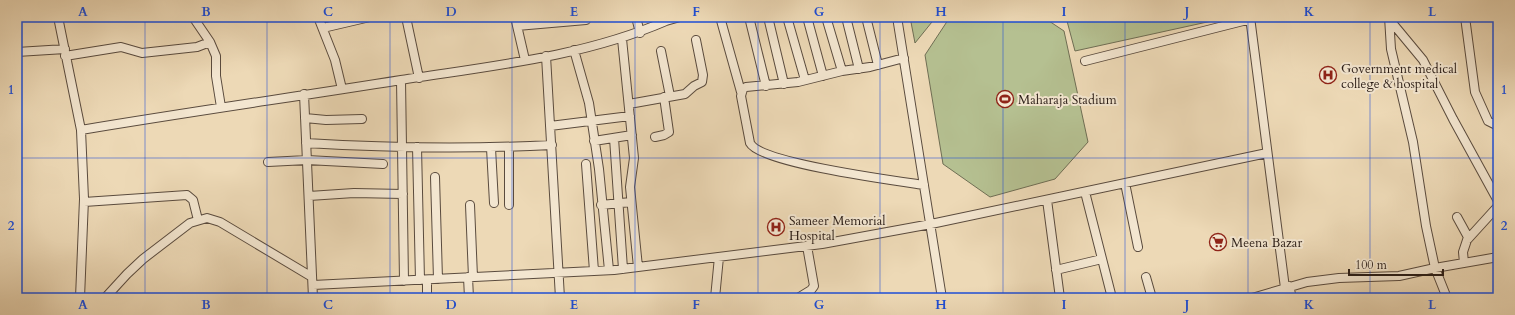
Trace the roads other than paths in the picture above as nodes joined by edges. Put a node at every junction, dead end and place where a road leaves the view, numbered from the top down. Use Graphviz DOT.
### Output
graph roads {
  1 [pos="58,17"];
  2 [pos="193,17"];
  3 [pos="318,17"];
  4 [pos="370,17"];
  5 [pos="406,17"];
  6 [pos="515,17"];
  7 [pos="636,17"];
  8 [pos="680,17"];
  9 [pos="720,17"];
  10 [pos="748,17"];
  11 [pos="768,17"];
  12 [pos="787,17"];
  13 [pos="807,17"];
  14 [pos="826,17"];
  15 [pos="846,17"];
  16 [pos="866,17"];
  17 [pos="897,17"];
  18 [pos="1465,17"];
  19 [pos="1251,18"];
  20 [pos="1389,18"];
  21 [pos="664,19"];
  22 [pos="586,20"];
  23 [pos="517,26"];
  24 [pos="323,28"];
  25 [pos="640,32"];
  26 [pos="622,39"];
  27 [pos="696,40"];
  28 [pos="210,42"];
  29 [pos="574,50"];
  30 [pos="661,51"];
  31 [pos="17,52"];
  32 [pos="65,53"];
  33 [pos="546,56"];
  34 [pos="904,58"];
  35 [pos="525,60"];
  36 [pos="1085,61"];
  37 [pos="878,65"];
  38 [pos="858,69"];
  39 [pos="842,71"];
  40 [pos="823,76"];
  41 [pos="419,78"];
  42 [pos="401,80"];
  43 [pos="805,80"];
  44 [pos="784,84"];
  45 [pos="766,86"];
  46 [pos="342,89"];
  47 [pos="741,92"];
  48 [pos="304,94"];
  49 [pos="667,97"];
  50 [pos="629,104"];
  51 [pos="221,107"];
  52 [pos="630,116"];
  53 [pos="305,118"];
  54 [pos="362,119"];
  55 [pos="592,122"];
  56 [pos="550,126"];
  57 [pos="1498,126"];
  58 [pos="82,130"];
  59 [pos="632,135"];
  60 [pos="654,137"];
  61 [pos="614,138"];
  62 [pos="594,141"];
  63 [pos="306,143"];
  64 [pos="552,145"];
  65 [pos="402,147"];
  66 [pos="417,147"];
  67 [pos="509,147"];
  68 [pos="491,148"];
  69 [pos="1267,153"];
  70 [pos="307,160"];
  71 [pos="268,162"];
  72 [pos="383,164"];
  73 [pos="586,164"];
  74 [pos="435,178"];
  75 [pos="1125,183"];
  76 [pos="924,185"];
  77 [pos="1085,192"];
  78 [pos="403,194"];
  79 [pos="309,196"];
  80 [pos="1047,200"];
  81 [pos="1498,201"];
  82 [pos="84,202"];
  83 [pos="631,202"];
  84 [pos="494,203"];
  85 [pos="470,204"];
  86 [pos="618,204"];
  87 [pos="509,205"];
  88 [pos="601,205"];
  89 [pos="1498,206"];
  90 [pos="1457,217"];
  91 [pos="198,220"];
  92 [pos="931,224"];
  93 [pos="1468,239"];
  94 [pos="807,246"];
  95 [pos="1138,247"];
  96 [pos="719,257"];
  97 [pos="1498,257"];
  98 [pos="1102,259"];
  99 [pos="1464,264"];
  100 [pos="638,267"];
  101 [pos="1435,268"];
  102 [pos="623,269"];
  103 [pos="609,270"];
  104 [pos="1056,270"];
  105 [pos="594,271"];
  106 [pos="559,273"];
  107 [pos="312,277"];
  108 [pos="471,277"];
  109 [pos="1146,277"];
  110 [pos="438,279"];
  111 [pos="423,280"];
  112 [pos="404,281"];
  113 [pos="313,285"];
  114 [pos="1287,287"];
  115 [pos="812,294"];
  116 [pos="80,298"];
  117 [pos="105,298"];
  118 [pos="313,298"];
  119 [pos="427,298"];
  120 [pos="469,298"];
  121 [pos="560,298"];
  122 [pos="714,298"];
  123 [pos="798,298"];
  124 [pos="942,298"];
  125 [pos="1060,298"];
  126 [pos="1112,298"];
  127 [pos="1152,298"];
  128 [pos="1252,298"];
  129 [pos="1292,298"];
  130 [pos="1447,298"];
  1 -- 32 [label="street"];
  2 -- 28 [label="street"];
  3 -- 24 [label="street"];
  4 -- 24 [label="street"];
  5 -- 41 [label="street"];
  6 -- 23 [label="street"];
  7 -- 25 [label="street"];
  8 -- 21 [label="street"];
  9 -- 47 [label="street"];
  10 -- 45 [label="street"];
  11 -- 44 [label="street"];
  12 -- 43 [label="street"];
  13 -- 40 [label="street"];
  14 -- 39 [label="street"];
  15 -- 38 [label="street"];
  16 -- 37 [label="street"];
  17 -- 34 [label="street"];
  18 -- 57 [label="street"];
  19 -- 36 [label="street"];
  19 -- 69 [label="street"];
  20 -- 81 [label="street"];
  20 -- 101 [label="street"];
  21 -- 25 [label="street"];
  22 -- 23 [label="street"];
  23 -- 35 [label="street"];
  24 -- 46 [label="street"];
  25 -- 26 [label="street"];
  26 -- 29 [label="street"];
  26 -- 50 [label="street"];
  27 -- 49 [label="street"];
  28 -- 32 [label="street"];
  28 -- 51 [label="street"];
  29 -- 33 [label="street"];
  29 -- 55 [label="street"];
  30 -- 49 [label="street"];
  31 -- 32 [label="street"];
  32 -- 58 [label="street"];
  33 -- 35 [label="street"];
  33 -- 56 [label="street"];
  34 -- 37 [label="street"];
  34 -- 76 [label="street"];
  35 -- 41 [label="street"];
  37 -- 38 [label="street"];
  38 -- 39 [label="street"];
  39 -- 40 [label="street"];
  40 -- 43 [label="street"];
  41 -- 42 [label="street"];
  42 -- 46 [label="street"];
  42 -- 65 [label="street"];
  43 -- 44 [label="street"];
  44 -- 45 [label="street"];
  45 -- 47 [label="street"];
  46 -- 48 [label="street"];
  47 -- 76 [label="street"];
  48 -- 51 [label="street"];
  48 -- 53 [label="street"];
  49 -- 50 [label="street"];
  49 -- 60 [label="street"];
  50 -- 52 [label="street"];
  51 -- 58 [label="street"];
  52 -- 55 [label="street"];
  52 -- 59 [label="street"];
  53 -- 54 [label="street"];
  53 -- 63 [label="street"];
  55 -- 56 [label="street"];
  55 -- 62 [label="street"];
  56 -- 64 [label="street"];
  58 -- 82 [label="street"];
  59 -- 61 [label="street"];
  59 -- 83 [label="street"];
  61 -- 62 [label="street"];
  61 -- 86 [label="street"];
  62 -- 88 [label="street"];
  63 -- 65 [label="street"];
  63 -- 70 [label="street"];
  64 -- 67 [label="street"];
  64 -- 106 [label="street"];
  65 -- 66 [label="street"];
  65 -- 78 [label="street"];
  66 -- 68 [label="street"];
  66 -- 111 [label="street"];
  67 -- 68 [label="street"];
  67 -- 87 [label="street"];
  68 -- 84 [label="street"];
  69 -- 75 [label="street"];
  69 -- 114 [label="street"];
  70 -- 71 [label="street"];
  70 -- 72 [label="street"];
  70 -- 79 [label="street"];
  73 -- 105 [label="street"];
  74 -- 110 [label="street"];
  75 -- 77 [label="street"];
  75 -- 95 [label="street"];
  76 -- 92 [label="street"];
  77 -- 80 [label="street"];
  77 -- 98 [label="street"];
  78 -- 79 [label="street"];
  78 -- 112 [label="street"];
  79 -- 107 [label="street"];
  80 -- 92 [label="street"];
  80 -- 104 [label="street"];
  82 -- 91 [label="street"];
  82 -- 116 [label="street"];
  83 -- 86 [label="street"];
  83 -- 100 [label="street"];
  85 -- 108 [label="street"];
  86 -- 88 [label="street"];
  86 -- 102 [label="street"];
  88 -- 103 [label="street"];
  89 -- 93 [label="street"];
  90 -- 93 [label="street"];
  91 -- 107 [label="street"];
  91 -- 117 [label="street"];
  92 -- 94 [label="street"];
  92 -- 124 [label="street"];
  93 -- 99 [label="street"];
  94 -- 96 [label="street"];
  94 -- 115 [label="street"];
  96 -- 100 [label="street"];
  96 -- 122 [label="street"];
  97 -- 99 [label="street"];
  98 -- 104 [label="street"];
  98 -- 126 [label="street"];
  99 -- 101 [label="street"];
  100 -- 102 [label="street"];
  101 -- 114 [label="street"];
  101 -- 130 [label="street"];
  102 -- 103 [label="street"];
  103 -- 105 [label="street"];
  104 -- 125 [label="street"];
  105 -- 106 [label="street"];
  106 -- 108 [label="street"];
  106 -- 121 [label="street"];
  107 -- 113 [label="street"];
  108 -- 110 [label="street"];
  108 -- 120 [label="street"];
  109 -- 127 [label="street"];
  110 -- 111 [label="street"];
  111 -- 112 [label="street"];
  111 -- 119 [label="street"];
  112 -- 113 [label="street"];
  113 -- 118 [label="street"];
  114 -- 128 [label="street"];
  114 -- 129 [label="street"];
  115 -- 123 [label="street"];
}
